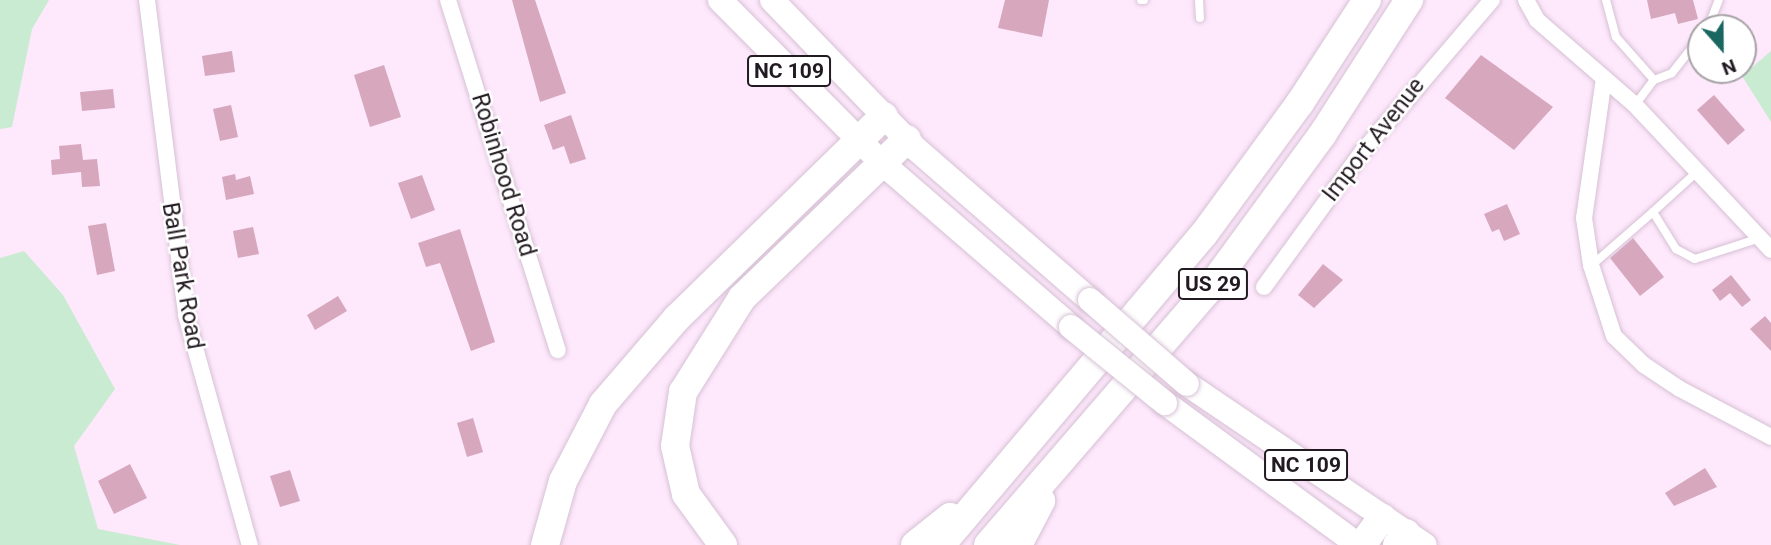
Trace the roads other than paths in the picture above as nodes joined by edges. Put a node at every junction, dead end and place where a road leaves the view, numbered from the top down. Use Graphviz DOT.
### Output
graph roads {
  1 [pos="147,0"];
  2 [pos="448,0"];
  3 [pos="720,0"];
  4 [pos="772,0"];
  5 [pos="1199,0"];
  6 [pos="1367,0"];
  7 [pos="1409,0"];
  8 [pos="1492,0"];
  9 [pos="1526,0"];
  10 [pos="1606,0"];
  11 [pos="1200,18"];
  12 [pos="1687,54"];
  13 [pos="1604,78"];
  14 [pos="1654,80"];
  15 [pos="1634,105"];
  16 [pos="884,116"];
  17 [pos="907,139"];
  18 [pos="859,141"];
  19 [pos="882,163"];
  20 [pos="1698,171"];
  21 [pos="1653,212"];
  22 [pos="1765,244"];
  23 [pos="1591,265"];
  24 [pos="1264,287"];
  25 [pos="558,350"];
  26 [pos="1771,437"];
  27 [pos="1077,442"];
  28 [pos="1012,462"];
  29 [pos="1382,517"];
  30 [pos="1409,541"];
  31 [pos="250,545"];
  32 [pos="545,545"];
  33 [pos="723,545"];
  34 [pos="915,545"];
  35 [pos="942,545"];
  36 [pos="988,545"];
  37 [pos="1018,545"];
  38 [pos="1360,545"];
  1 -- 31 [label="street, Ball Park Road"];
  2 -- 25 [label="street, Robinhood Road"];
  3 -- 18 [label="main road, NC 109"];
  4 -- 16 [label="main road, NC 109"];
  5 -- 11 [label="lane"];
  6 -- 28 [label="highway, US 29"];
  7 -- 27 [label="highway, US 29"];
  8 -- 24 [label="street, Import Avenue"];
  9 -- 13 [label="street"];
  10 -- 14 [label="lane"];
  12 -- 14 [label="lane"];
  13 -- 15 [label="street"];
  13 -- 23 [label="street"];
  14 -- 15 [label="lane"];
  15 -- 20 [label="street"];
  16 -- 17 [label="main road, NC 109"];
  16 -- 18 [label="highway"];
  17 -- 19 [label="highway"];
  17 -- 29 [label="main road, NC 109, bridge"];
  18 -- 19 [label="main road, NC 109"];
  18 -- 32 [label="highway"];
  19 -- 33 [label="highway"];
  19 -- 38 [label="main road, NC 109, bridge"];
  20 -- 21 [label="lane"];
  20 -- 22 [label="street"];
  21 -- 22 [label="lane"];
  21 -- 23 [label="lane"];
  23 -- 26 [label="street"];
  27 -- 36 [label="highway, US 29"];
  27 -- 37 [label="highway"];
  28 -- 34 [label="highway"];
  28 -- 35 [label="highway, US 29"];
  29 -- 30 [label="main road, NC 109"];
  29 -- 38 [label="highway"];
}
